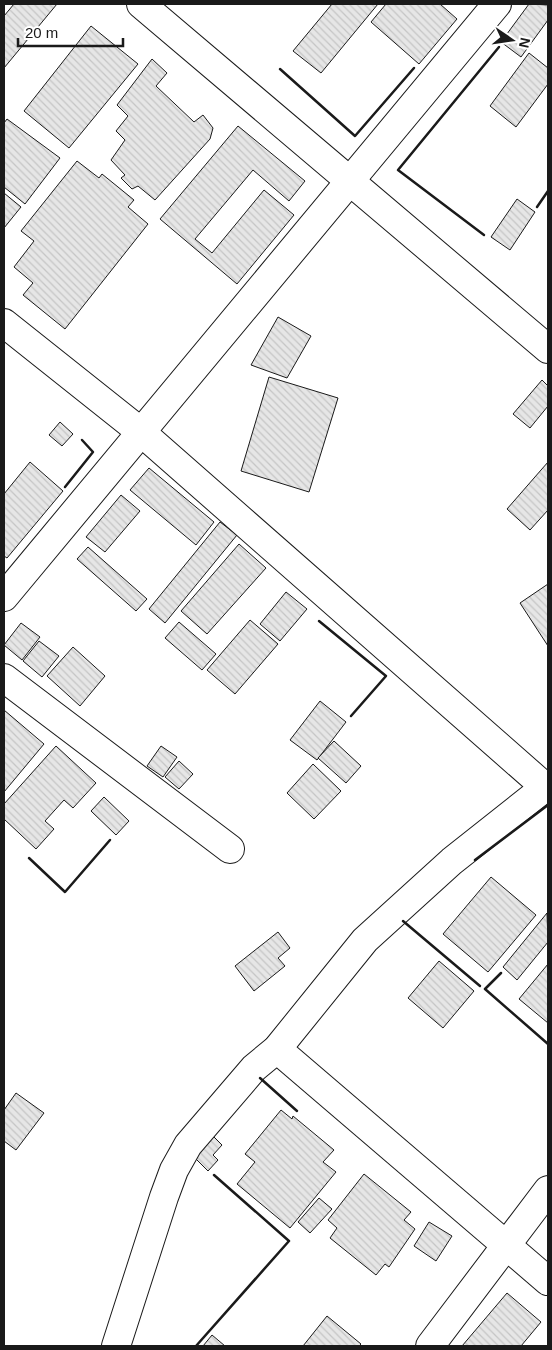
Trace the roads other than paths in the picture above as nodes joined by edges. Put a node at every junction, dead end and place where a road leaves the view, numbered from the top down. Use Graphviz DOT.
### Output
graph roads {
  1 [pos="140,4"];
  2 [pos="497,4"];
  3 [pos="350,181"];
  4 [pos="4,322"];
  5 [pos="548,349"];
  6 [pos="141,432"];
  7 [pos="4,597"];
  8 [pos="4,678"];
  9 [pos="547,786"];
  10 [pos="230,849"];
  11 [pos="277,1049"];
  12 [pos="548,1190"];
  13 [pos="506,1246"];
  14 [pos="548,1281"];
  15 [pos="116,1346"];
  16 [pos="430,1346"];
  1 -- 3 [label="street"];
  2 -- 3 [label="street"];
  3 -- 5 [label="street"];
  3 -- 6 [label="street"];
  4 -- 6 [label="street"];
  6 -- 7 [label="street"];
  6 -- 9 [label="street"];
  8 -- 10 [label="street"];
  9 -- 11 [label="street"];
  11 -- 13 [label="street"];
  11 -- 15 [label="street"];
  12 -- 13 [label="street"];
  13 -- 14 [label="street"];
  13 -- 16 [label="street"];
}
